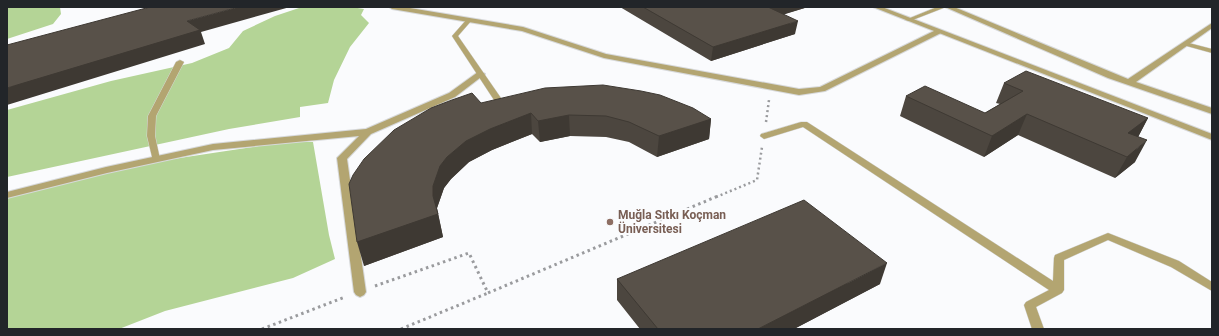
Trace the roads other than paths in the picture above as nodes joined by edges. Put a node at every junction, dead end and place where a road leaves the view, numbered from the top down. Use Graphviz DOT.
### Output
graph roads {
  1 [pos="392,7"];
  2 [pos="876,7"];
  3 [pos="943,7"];
  4 [pos="948,7"];
  5 [pos="469,20"];
  6 [pos="908,20"];
  7 [pos="1212,25"];
  8 [pos="939,32"];
  9 [pos="1185,44"];
  10 [pos="1212,51"];
  11 [pos="180,62"];
  12 [pos="480,74"];
  13 [pos="1130,82"];
  14 [pos="499,101"];
  15 [pos="1212,111"];
  16 [pos="368,132"];
  17 [pos="764,136"];
  18 [pos="1212,137"];
  19 [pos="156,160"];
  20 [pos="7,195"];
  21 [pos="1212,287"];
  22 [pos="1058,290"];
  23 [pos="360,292"];
  24 [pos="1038,329"];
  1 -- 5 [label="street"];
  2 -- 6 [label="street"];
  3 -- 6 [label="lane"];
  4 -- 13 [label="street"];
  5 -- 8 [label="street"];
  5 -- 12 [label="lane"];
  6 -- 8 [label="street"];
  7 -- 9 [label="street"];
  8 -- 18 [label="street"];
  9 -- 10 [label="lane"];
  9 -- 13 [label="street"];
  11 -- 19 [label="lane"];
  12 -- 14 [label="lane"];
  12 -- 16 [label="street"];
  13 -- 15 [label="street"];
  16 -- 19 [label="street"];
  16 -- 23 [label="street"];
  17 -- 22 [label="lane"];
  19 -- 20 [label="street"];
  21 -- 22 [label="lane"];
  22 -- 24 [label="lane"];
}
